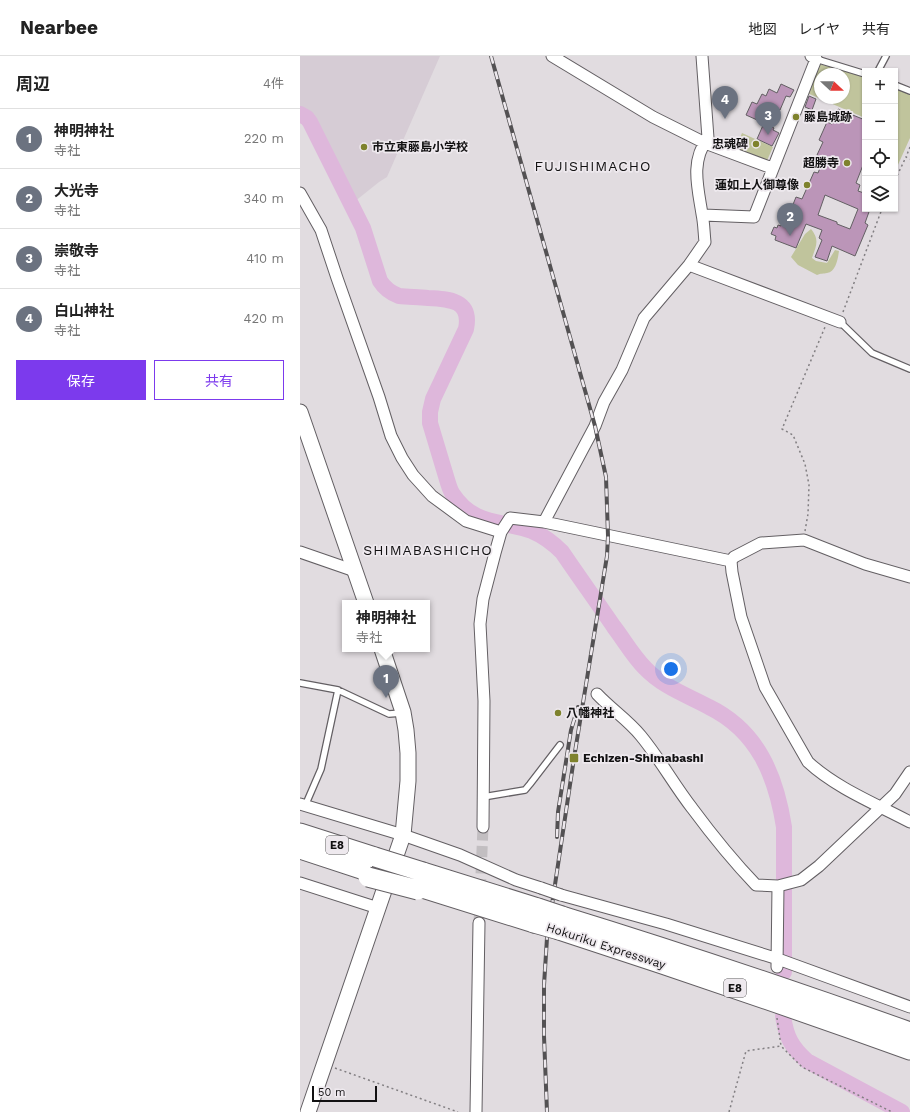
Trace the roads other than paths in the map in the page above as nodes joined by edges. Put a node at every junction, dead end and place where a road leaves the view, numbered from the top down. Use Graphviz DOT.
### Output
graph roads {
  1 [pos="552,56"];
  2 [pos="702,56"];
  3 [pos="886,56"];
  4 [pos="814,57"];
  5 [pos="880,68"];
  6 [pos="862,73"];
  7 [pos="898,86"];
  8 [pos="910,91"];
  9 [pos="705,143"];
  10 [pos="772,168"];
  11 [pos="300,193"];
  12 [pos="703,215"];
  13 [pos="689,265"];
  14 [pos="840,322"];
  15 [pos="910,369"];
  16 [pos="300,412"];
  17 [pos="544,522"];
  18 [pos="504,527"];
  19 [pos="300,552"];
  20 [pos="731,562"];
  21 [pos="355,571"];
  22 [pos="910,577"];
  23 [pos="365,600"];
  24 [pos="383,652"];
  25 [pos="300,683"];
  26 [pos="338,690"];
  27 [pos="597,694"];
  28 [pos="403,712"];
  29 [pos="560,745"];
  30 [pos="910,772"];
  31 [pos="483,797"];
  32 [pos="303,805"];
  33 [pos="881,807"];
  34 [pos="910,822"];
  35 [pos="483,827"];
  36 [pos="300,833"];
  37 [pos="403,835"];
  38 [pos="300,849"];
  39 [pos="300,858"];
  40 [pos="371,869"];
  41 [pos="300,883"];
  42 [pos="420,883"];
  43 [pos="782,886"];
  44 [pos="378,908"];
  45 [pos="536,916"];
  46 [pos="478,923"];
  47 [pos="560,923"];
  48 [pos="781,962"];
  49 [pos="910,1007"];
  50 [pos="910,1032"];
  51 [pos="910,1050"];
  52 [pos="308,1112"];
  53 [pos="476,1112"];
  1 -- 9 [label="street"];
  2 -- 9 [label="street"];
  3 -- 5 [label="lane"];
  4 -- 6 [label="lane"];
  4 -- 10 [label="street"];
  7 -- 8 [label="lane"];
  9 -- 10 [label="street"];
  9 -- 12 [label="street"];
  10 -- 12 [label="street"];
  11 -- 18 [label="street"];
  12 -- 13 [label="street"];
  13 -- 14 [label="street"];
  13 -- 17 [label="street"];
  14 -- 15 [label="lane"];
  16 -- 21 [label="street"];
  17 -- 18 [label="street"];
  17 -- 20 [label="street"];
  18 -- 31 [label="street"];
  19 -- 21 [label="street"];
  20 -- 22 [label="street"];
  20 -- 33 [label="street"];
  21 -- 23 [label="street"];
  24 -- 28 [label="street"];
  25 -- 26 [label="lane"];
  26 -- 28 [label="lane"];
  26 -- 32 [label="lane"];
  27 -- 43 [label="street"];
  28 -- 37 [label="street"];
  29 -- 31 [label="lane"];
  30 -- 33 [label="street"];
  31 -- 35 [label="street"];
  32 -- 37 [label="street"];
  33 -- 34 [label="street"];
  33 -- 43 [label="street"];
  36 -- 40 [label="highway, Hokuriku Expressway / E8"];
  37 -- 44 [label="street"];
  37 -- 48 [label="street, bridge"];
  38 -- 40 [label="highway, Hokuriku Expressway / E8"];
  39 -- 40 [label="highway"];
  40 -- 42 [label="highway, Hokuriku Expressway / E8"];
  41 -- 44 [label="street"];
  42 -- 45 [label="highway, Hokuriku Expressway / E8"];
  42 -- 45 [label="highway, Hokuriku Expressway / E8"];
  43 -- 48 [label="street"];
  44 -- 52 [label="street"];
  45 -- 47 [label="highway, Hokuriku Expressway / E8, bridge"];
  46 -- 53 [label="street"];
  47 -- 50 [label="highway, Hokuriku Expressway / E8"];
  47 -- 51 [label="highway, Hokuriku Expressway / E8"];
  48 -- 49 [label="street"];
}
